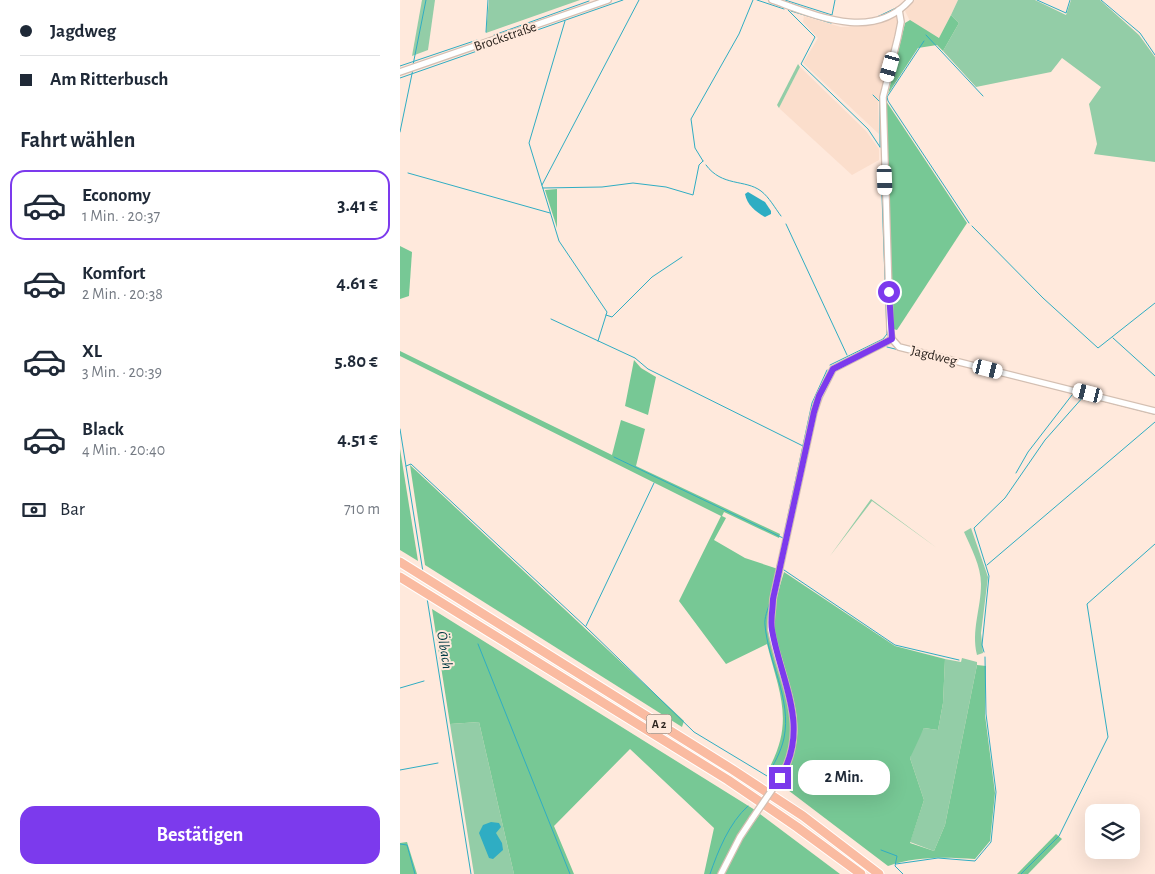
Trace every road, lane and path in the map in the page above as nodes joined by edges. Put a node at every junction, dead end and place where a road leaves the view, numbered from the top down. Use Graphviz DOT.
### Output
graph roads {
  1 [pos="608,0"];
  2 [pos="772,0"];
  3 [pos="910,0"];
  4 [pos="899,10"];
  5 [pos="401,72"];
  6 [pos="892,339"];
  7 [pos="1155,411"];
  8 [pos="400,562"];
  9 [pos="400,577"];
  10 [pos="721,874"];
  11 [pos="861,874"];
  12 [pos="879,874"];
  1 -- 5 [label="street, Brockstraße"];
  2 -- 4 [label="street"];
  3 -- 4 [label="street"];
  4 -- 6 [label="street"];
  6 -- 7 [label="street, Jagdweg"];
  6 -- 10 [label="street, bridge"];
  8 -- 12 [label="highway, A 2"];
  9 -- 11 [label="highway, A 2"];
}
